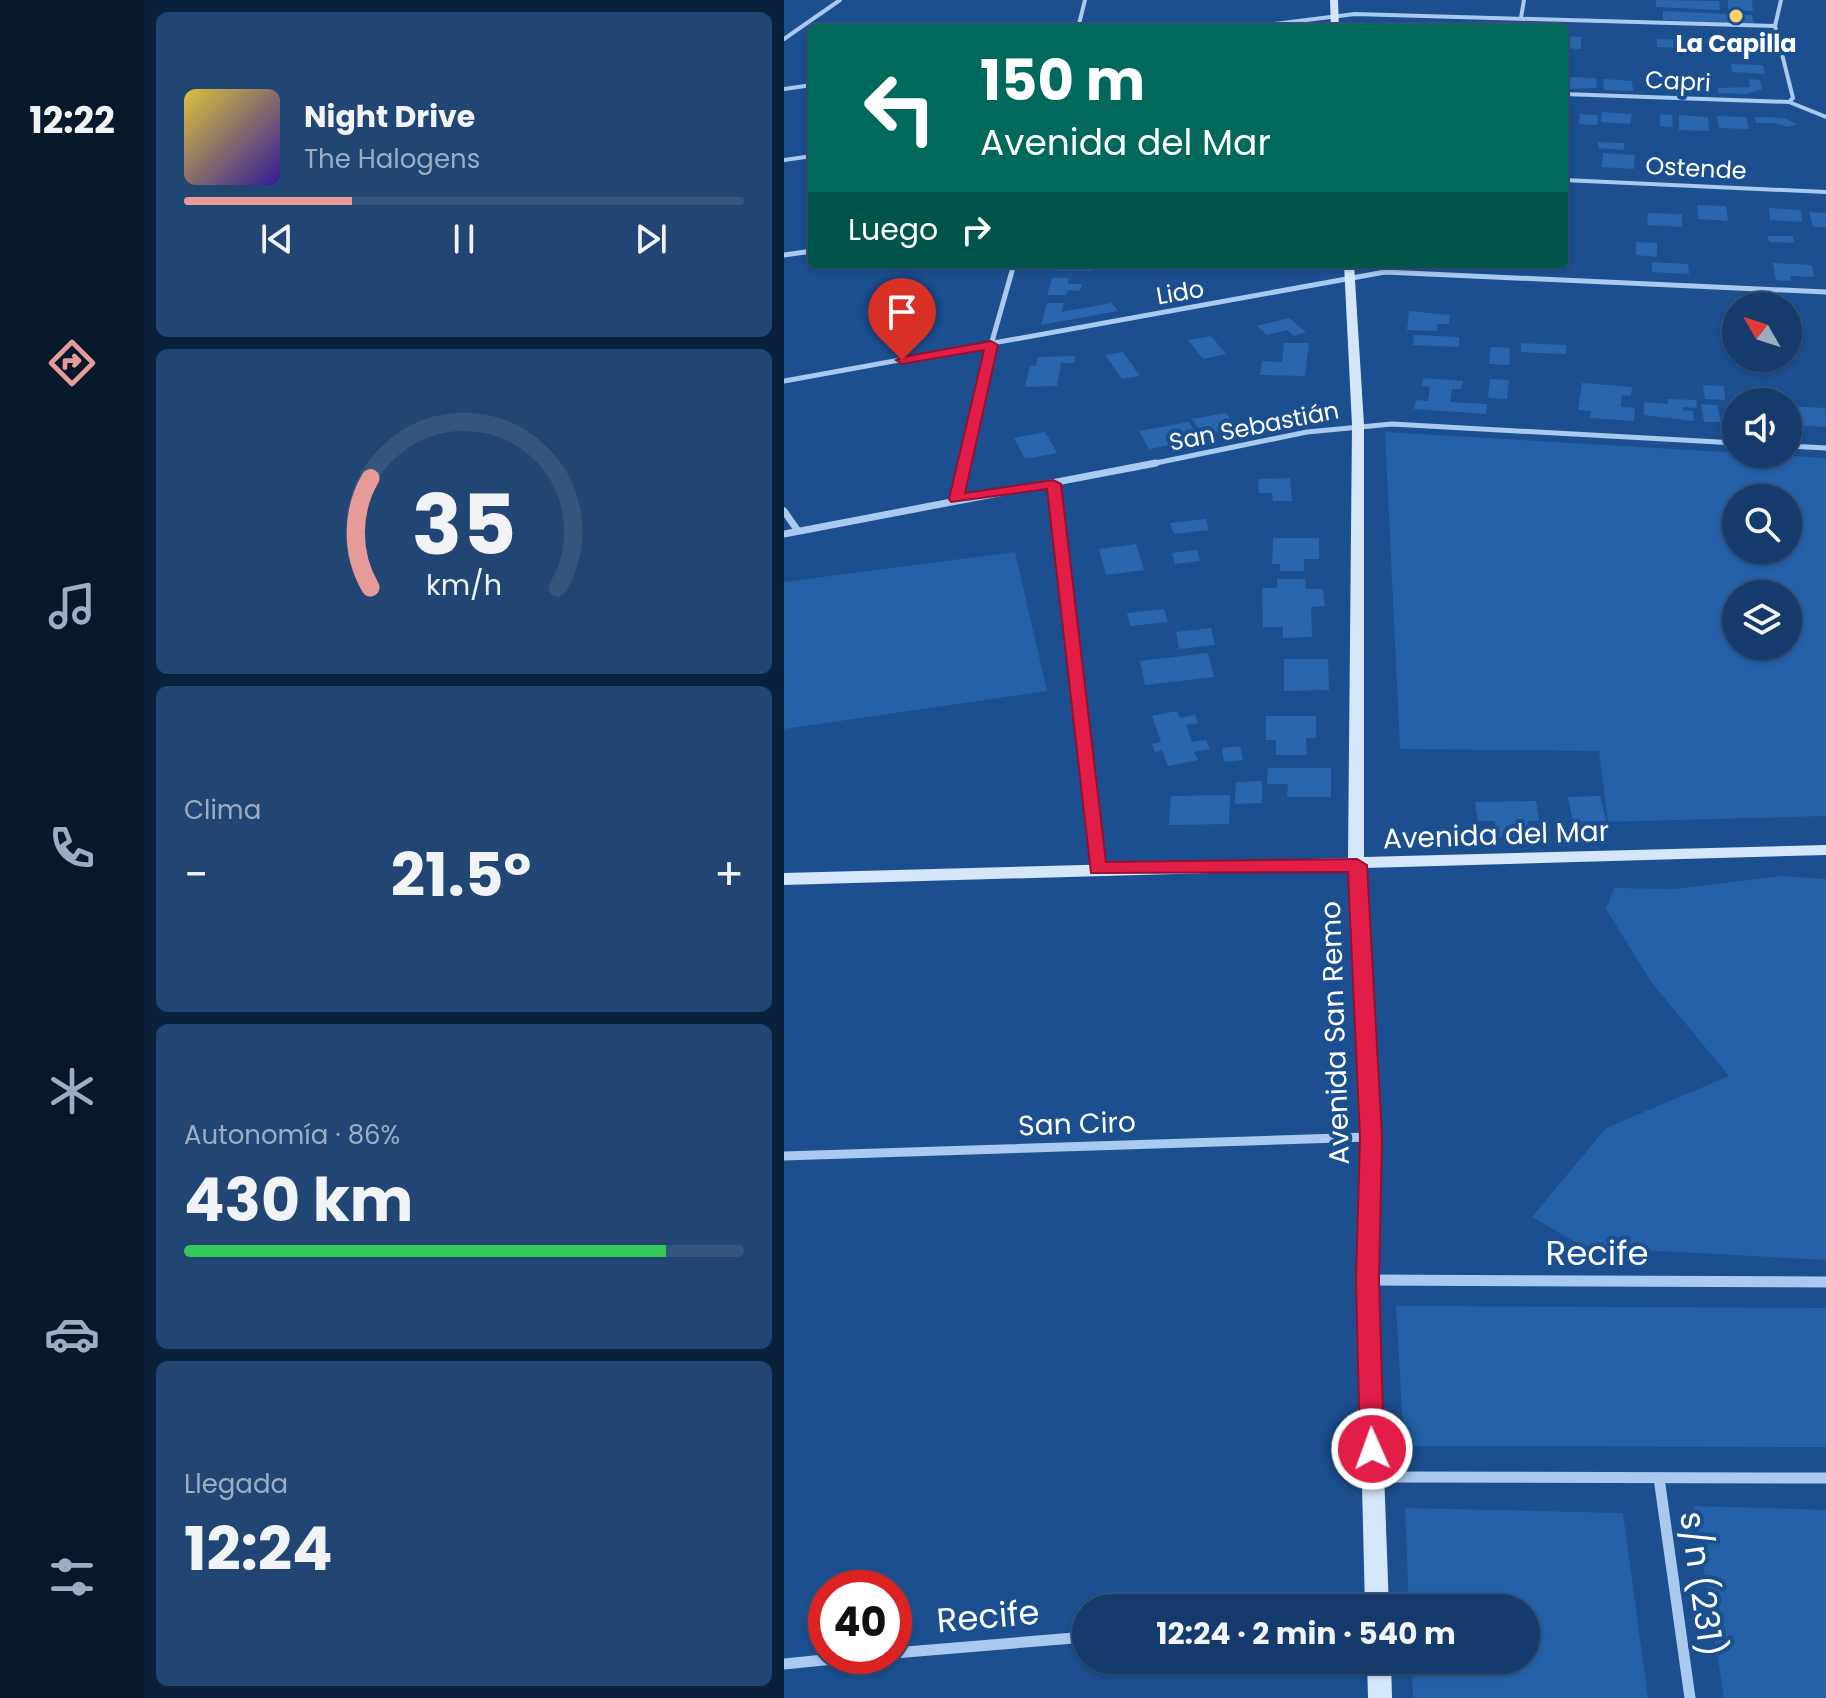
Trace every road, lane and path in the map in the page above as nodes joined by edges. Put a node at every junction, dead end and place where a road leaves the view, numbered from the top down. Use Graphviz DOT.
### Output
graph roads {
  1 [pos="840,0"];
  2 [pos="1085,0"];
  3 [pos="1334,0"];
  4 [pos="1524,0"];
  5 [pos="1781,0"];
  6 [pos="1335,15"];
  7 [pos="1521,18"];
  8 [pos="1079,24"];
  9 [pos="1270,24"];
  10 [pos="1335,24"];
  11 [pos="1775,26"];
  12 [pos="784,32"];
  13 [pos="795,33"];
  14 [pos="784,39"];
  15 [pos="808,86"];
  16 [pos="784,89"];
  17 [pos="1568,94"];
  18 [pos="1789,102"];
  19 [pos="1826,117"];
  20 [pos="808,157"];
  21 [pos="784,160"];
  22 [pos="1568,180"];
  23 [pos="1826,192"];
  24 [pos="808,252"];
  25 [pos="784,255"];
  26 [pos="1013,268"];
  27 [pos="1350,271"];
  28 [pos="1826,292"];
  29 [pos="991,345"];
  30 [pos="784,381"];
  31 [pos="1358,425"];
  32 [pos="1722,442"];
  33 [pos="1802,447"];
  34 [pos="1826,448"];
  35 [pos="1053,484"];
  36 [pos="956,499"];
  37 [pos="784,511"];
  38 [pos="798,531"];
  39 [pos="784,534"];
  40 [pos="1826,850"];
  41 [pos="1357,865"];
  42 [pos="1098,868"];
  43 [pos="784,879"];
  44 [pos="1371,1137"];
  45 [pos="784,1156"];
  46 [pos="1367,1280"];
  47 [pos="1826,1282"];
  48 [pos="1373,1477"];
  49 [pos="1659,1478"];
  50 [pos="1826,1478"];
  51 [pos="1377,1594"];
  52 [pos="1072,1638"];
  53 [pos="912,1652"];
  54 [pos="808,1662"];
  55 [pos="784,1664"];
  56 [pos="1379,1674"];
  57 [pos="1380,1698"];
  58 [pos="1690,1698"];
  1 -- 13 [label="street"];
  2 -- 8 [label="street"];
  3 -- 6 [label="street"];
  4 -- 7 [label="street"];
  5 -- 11 [label="street"];
  6 -- 7 [label="street"];
  6 -- 9 [label="street"];
  6 -- 10 [label="street"];
  7 -- 11 [label="street"];
  11 -- 18 [label="street"];
  12 -- 13 [label="street"];
  13 -- 14 [label="street"];
  15 -- 16 [label="street"];
  17 -- 18 [label="street, Capri"];
  18 -- 19 [label="street"];
  20 -- 21 [label="street"];
  22 -- 23 [label="street, Ostende"];
  24 -- 25 [label="street"];
  26 -- 29 [label="street"];
  27 -- 28 [label="street, Lido"];
  27 -- 29 [label="street, Lido"];
  27 -- 31 [label="street, Avenida San Remo"];
  29 -- 30 [label="street, Lido"];
  29 -- 36 [label="street"];
  31 -- 32 [label="street, San Sebastián"];
  31 -- 35 [label="street, San Sebastián"];
  31 -- 41 [label="street, Avenida San Remo"];
  33 -- 34 [label="street"];
  35 -- 36 [label="street, San Sebastián"];
  35 -- 42 [label="street"];
  36 -- 38 [label="street, San Sebastián"];
  37 -- 38 [label="street"];
  38 -- 39 [label="street, San Sebastián"];
  40 -- 41 [label="street, Avenida del Mar"];
  41 -- 42 [label="street, Avenida del Mar"];
  41 -- 44 [label="street, Avenida San Remo"];
  42 -- 43 [label="street, Avenida del Mar"];
  44 -- 45 [label="street, San Ciro"];
  44 -- 46 [label="street, Avenida San Remo"];
  46 -- 47 [label="street, Recife"];
  46 -- 48 [label="street, Avenida San Remo"];
  48 -- 49 [label="street"];
  48 -- 51 [label="street, Avenida San Remo"];
  49 -- 50 [label="street"];
  49 -- 58 [label="street, s/n (231)"];
  52 -- 53 [label="street, Recife"];
  54 -- 55 [label="street"];
  56 -- 57 [label="street"];
}
